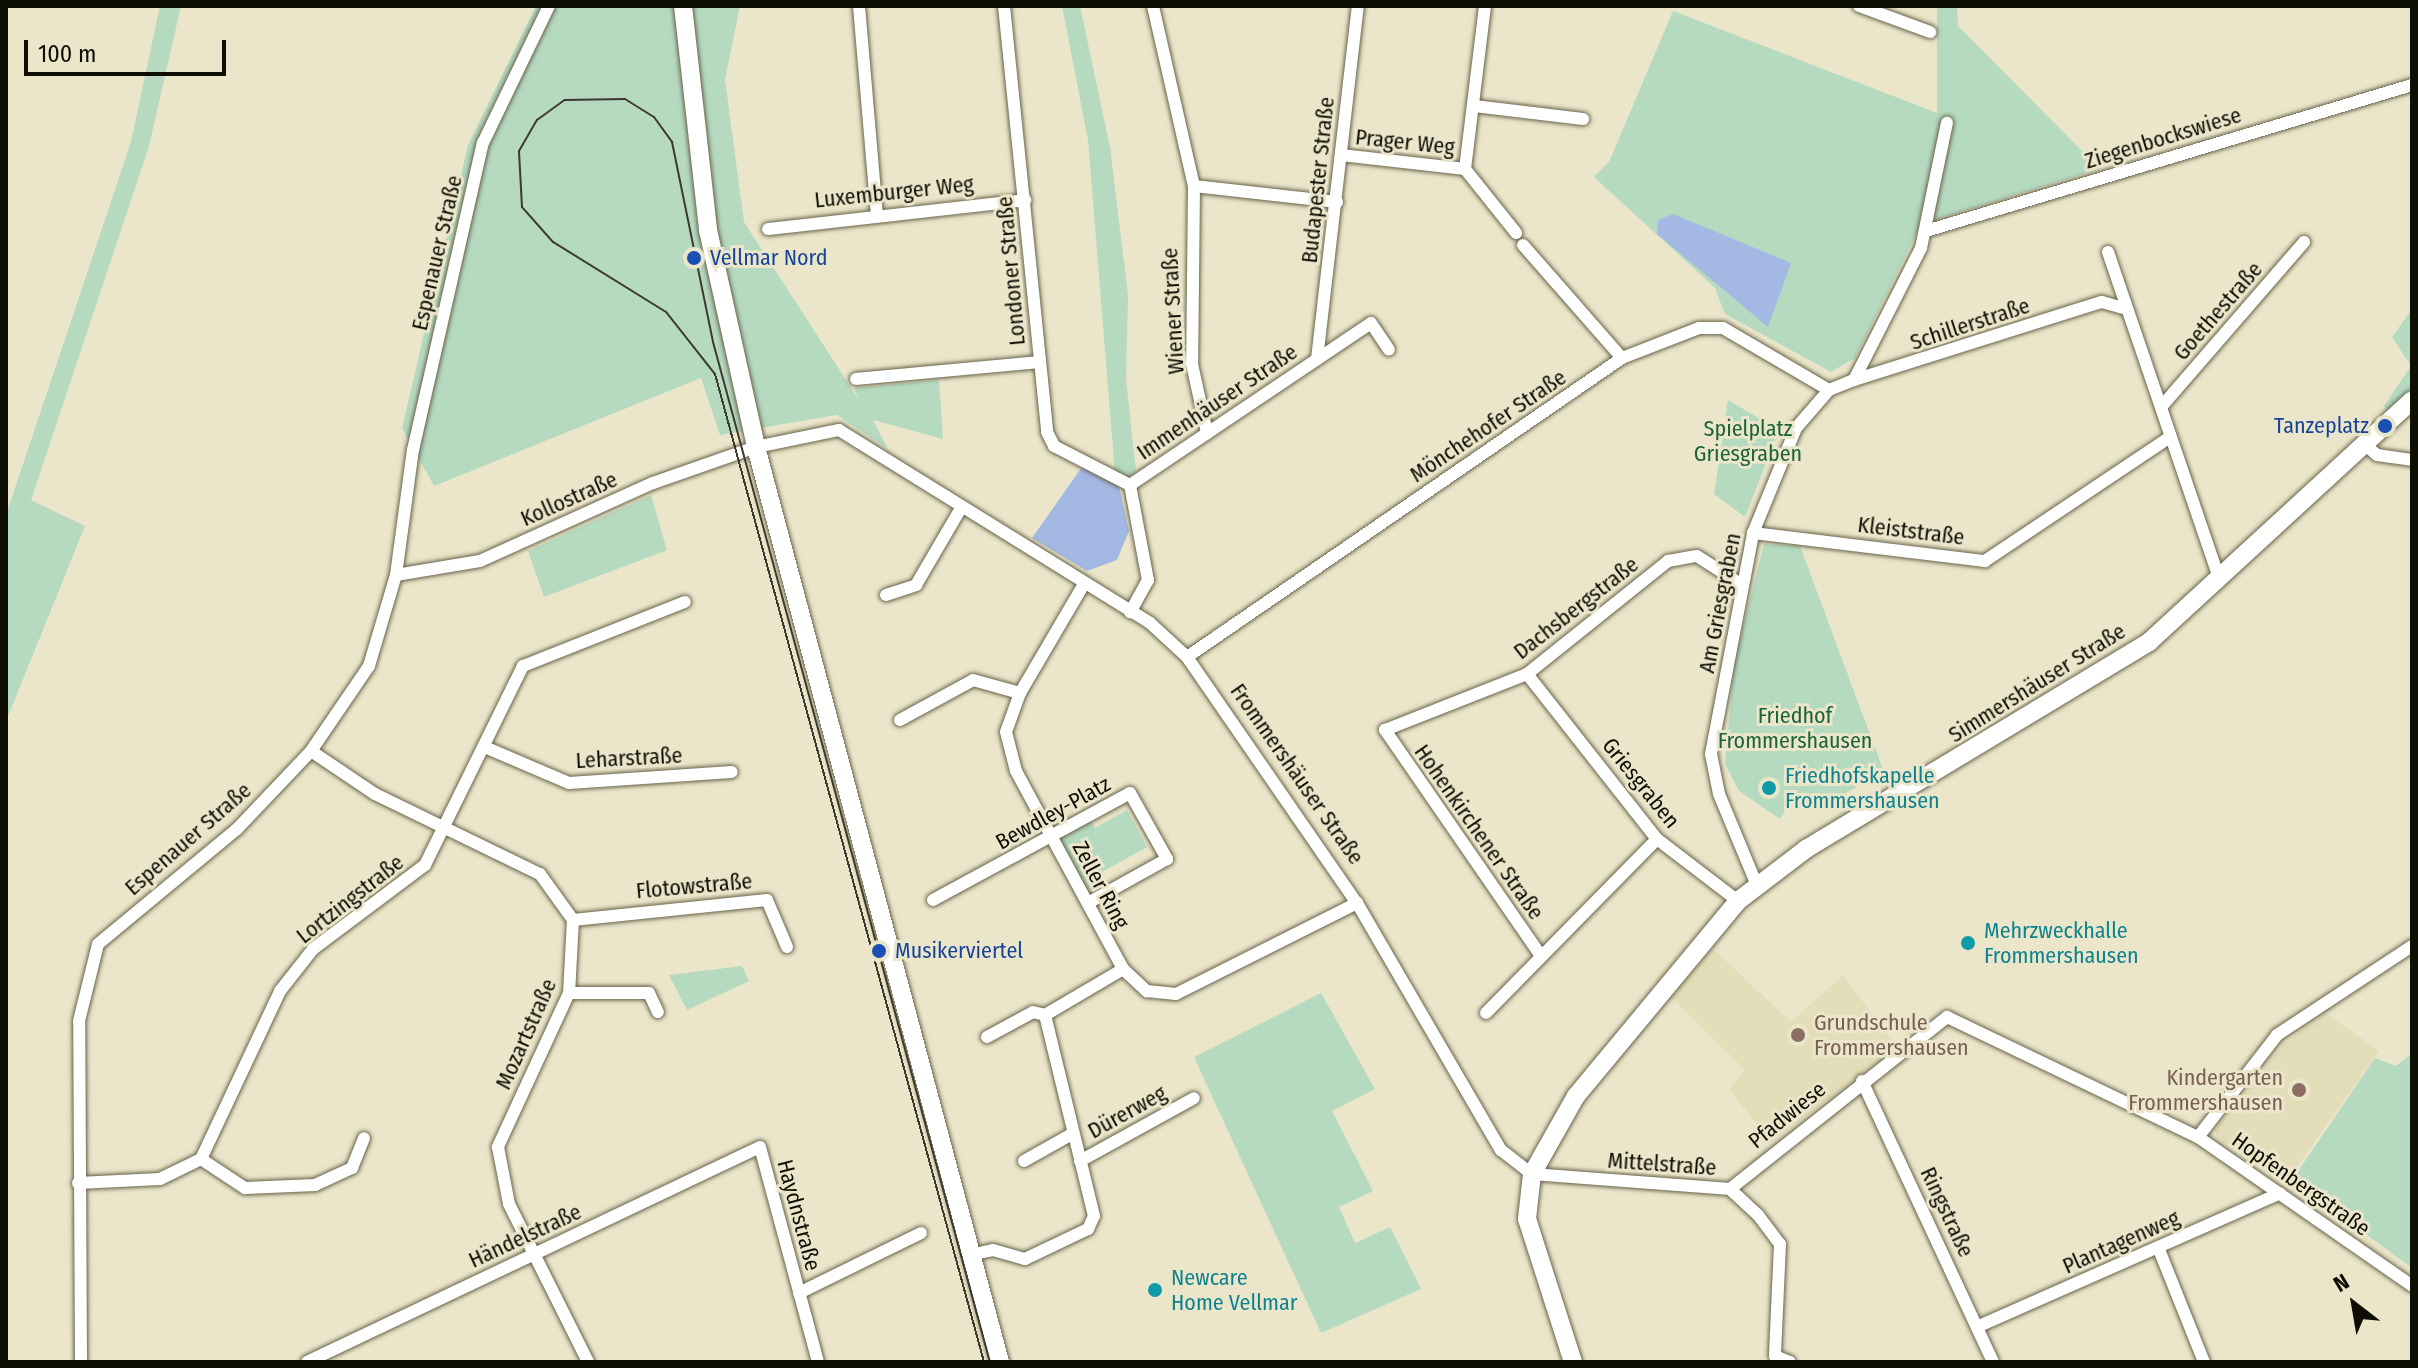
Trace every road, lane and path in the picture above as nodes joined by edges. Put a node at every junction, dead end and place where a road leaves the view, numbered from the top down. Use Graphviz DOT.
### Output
graph roads {
  1 [pos="549,6"];
  2 [pos="683,6"];
  3 [pos="697,6"];
  4 [pos="859,6"];
  5 [pos="1004,6"];
  6 [pos="1153,6"];
  7 [pos="1358,6"];
  8 [pos="1485,6"];
  9 [pos="1859,6"];
  10 [pos="690,24"];
  11 [pos="1930,32"];
  12 [pos="2412,85"];
  13 [pos="1474,106"];
  14 [pos="1583,119"];
  15 [pos="1947,123"];
  16 [pos="1341,155"];
  17 [pos="1465,169"];
  18 [pos="1194,186"];
  19 [pos="1025,200"];
  20 [pos="1337,202"];
  21 [pos="877,214"];
  22 [pos="768,229"];
  23 [pos="1926,231"];
  24 [pos="1516,233"];
  25 [pos="2304,242"];
  26 [pos="1523,245"];
  27 [pos="2108,252"];
  28 [pos="2123,308"];
  29 [pos="1389,350"];
  30 [pos="1622,358"];
  31 [pos="1317,359"];
  32 [pos="1039,362"];
  33 [pos="856,379"];
  34 [pos="1854,380"];
  35 [pos="1829,390"];
  36 [pos="2412,400"];
  37 [pos="2162,406"];
  38 [pos="1207,433"];
  39 [pos="2170,437"];
  40 [pos="2364,444"];
  41 [pos="756,447"];
  42 [pos="2412,460"];
  43 [pos="1130,485"];
  44 [pos="961,508"];
  45 [pos="1753,533"];
  46 [pos="396,575"];
  47 [pos="2219,578"];
  48 [pos="1084,584"];
  49 [pos="1742,585"];
  50 [pos="886,595"];
  51 [pos="685,602"];
  52 [pos="1130,612"];
  53 [pos="1187,657"];
  54 [pos="1527,674"];
  55 [pos="1020,693"];
  56 [pos="900,720"];
  57 [pos="1385,730"];
  58 [pos="487,748"];
  59 [pos="311,751"];
  60 [pos="732,772"];
  61 [pos="444,830"];
  62 [pos="1052,836"];
  63 [pos="1657,839"];
  64 [pos="1756,883"];
  65 [pos="933,900"];
  66 [pos="1738,901"];
  67 [pos="1088,903"];
  68 [pos="1357,903"];
  69 [pos="573,920"];
  70 [pos="2412,946"];
  71 [pos="787,947"];
  72 [pos="1541,956"];
  73 [pos="1123,969"];
  74 [pos="569,993"];
  75 [pos="658,1012"];
  76 [pos="1486,1013"];
  77 [pos="1045,1015"];
  78 [pos="1947,1017"];
  79 [pos="987,1037"];
  80 [pos="1862,1081"];
  81 [pos="1194,1098"];
  82 [pos="1072,1134"];
  83 [pos="2198,1137"];
  84 [pos="364,1138"];
  85 [pos="760,1147"];
  86 [pos="201,1159"];
  87 [pos="1024,1161"];
  88 [pos="1080,1161"];
  89 [pos="1539,1174"];
  90 [pos="78,1183"];
  91 [pos="1730,1189"];
  92 [pos="2280,1193"];
  93 [pos="921,1233"];
  94 [pos="2158,1247"];
  95 [pos="533,1254"];
  96 [pos="974,1254"];
  97 [pos="2412,1286"];
  98 [pos="799,1293"];
  99 [pos="1979,1326"];
  100 [pos="1774,1359"];
  101 [pos="81,1362"];
  102 [pos="307,1362"];
  103 [pos="588,1362"];
  104 [pos="818,1362"];
  105 [pos="1000,1362"];
  106 [pos="1573,1362"];
  107 [pos="1790,1362"];
  108 [pos="1993,1362"];
  109 [pos="2204,1362"];
  1 -- 46 [label="street, Espenauer Straße"];
  2 -- 10 [label="main road"];
  3 -- 10 [label="main road"];
  4 -- 21 [label="street"];
  5 -- 19 [label="street, Londoner Straße"];
  6 -- 18 [label="street, Wiener Straße"];
  7 -- 16 [label="street, Budapester Straße"];
  8 -- 13 [label="street, Prager Weg"];
  9 -- 11 [label="street"];
  10 -- 41 [label="main road"];
  12 -- 23 [label="street, Ziegenbockswiese"];
  13 -- 14 [label="street"];
  13 -- 17 [label="street, Prager Weg"];
  15 -- 23 [label="street"];
  16 -- 17 [label="street, Prager Weg"];
  16 -- 20 [label="street, Budapester Straße"];
  17 -- 24 [label="street, Prager Weg"];
  18 -- 20 [label="street"];
  18 -- 38 [label="street, Wiener Straße"];
  19 -- 21 [label="street, Luxemburger Weg"];
  19 -- 32 [label="street, Londoner Straße"];
  20 -- 31 [label="street, Budapester Straße"];
  21 -- 22 [label="street, Luxemburger Weg"];
  23 -- 34 [label="street"];
  25 -- 37 [label="street, Goethestraße"];
  26 -- 30 [label="street"];
  27 -- 28 [label="street"];
  28 -- 34 [label="street, Schillerstraße"];
  28 -- 37 [label="street"];
  29 -- 31 [label="street, Immenhäuser Straße"];
  30 -- 35 [label="street, Mönchehofer Straße"];
  30 -- 53 [label="street, Mönchehofer Straße"];
  31 -- 38 [label="street, Immenhäuser Straße"];
  32 -- 33 [label="street"];
  32 -- 43 [label="street, Londoner Straße"];
  34 -- 35 [label="street, Schillerstraße"];
  35 -- 45 [label="street, Am Griesgraben"];
  36 -- 40 [label="main road, Simmershäuser Straße"];
  37 -- 39 [label="street"];
  38 -- 43 [label="street, Immenhäuser Straße"];
  39 -- 45 [label="street, Kleiststraße"];
  39 -- 47 [label="street"];
  40 -- 42 [label="street"];
  40 -- 47 [label="main road, Simmershäuser Straße"];
  41 -- 44 [label="street, Frommershäuser Straße"];
  41 -- 46 [label="street, Kollostraße"];
  41 -- 96 [label="main road"];
  43 -- 52 [label="street, Immenhäuser Straße"];
  44 -- 48 [label="street, Frommershäuser Straße"];
  44 -- 50 [label="street"];
  45 -- 49 [label="street, Am Griesgraben"];
  46 -- 59 [label="street, Espenauer Straße"];
  47 -- 64 [label="main road, Simmershäuser Straße"];
  48 -- 52 [label="street, Frommershäuser Straße"];
  48 -- 55 [label="street, Zeller Ring"];
  49 -- 54 [label="street, Dachsbergstraße"];
  49 -- 64 [label="street, Am Griesgraben"];
  51 -- 58 [label="street, Lortzingstraße"];
  52 -- 53 [label="street, Frommershäuser Straße"];
  53 -- 68 [label="street, Frommershäuser Straße"];
  54 -- 57 [label="street, Dachsbergstraße"];
  54 -- 63 [label="street, Griesgraben"];
  55 -- 56 [label="street"];
  55 -- 62 [label="street, Zeller Ring"];
  57 -- 72 [label="street, Hohenkirchener Straße"];
  58 -- 60 [label="street, Leharstraße"];
  58 -- 61 [label="street, Lortzingstraße"];
  59 -- 61 [label="street"];
  59 -- 90 [label="street, Espenauer Straße"];
  61 -- 69 [label="street"];
  61 -- 86 [label="street, Lortzingstraße"];
  62 -- 65 [label="street, Bewdley-Platz"];
  62 -- 67 [label="street, Zeller Ring"];
  62 -- 67 [label="street, Bewdley-Platz"];
  63 -- 66 [label="street, Griesgraben"];
  63 -- 72 [label="street"];
  64 -- 66 [label="main road, Simmershäuser Straße"];
  66 -- 89 [label="main road, Simmershäuser Straße"];
  67 -- 73 [label="street, Zeller Ring"];
  68 -- 73 [label="street, Zeller Ring"];
  68 -- 89 [label="street, Frommershäuser Straße"];
  69 -- 71 [label="street, Flotowstraße"];
  69 -- 74 [label="street, Mozartstraße"];
  70 -- 83 [label="street"];
  72 -- 76 [label="street"];
  73 -- 77 [label="street"];
  74 -- 75 [label="street"];
  74 -- 95 [label="street, Mozartstraße"];
  77 -- 79 [label="street"];
  77 -- 82 [label="street"];
  78 -- 80 [label="street, Pfadwiese"];
  78 -- 83 [label="street, Hopfenbergstraße"];
  80 -- 91 [label="street, Pfadwiese"];
  80 -- 99 [label="street, Ringstraße"];
  81 -- 88 [label="street, Dürerweg"];
  82 -- 87 [label="street"];
  82 -- 88 [label="street"];
  83 -- 92 [label="street, Hopfenbergstraße"];
  84 -- 86 [label="street"];
  85 -- 95 [label="street, Händelstraße"];
  85 -- 98 [label="street, Haydnstraße"];
  86 -- 90 [label="street"];
  88 -- 96 [label="street"];
  89 -- 91 [label="street, Mittelstraße"];
  89 -- 106 [label="main road"];
  90 -- 101 [label="street, Espenauer Straße"];
  91 -- 100 [label="street, Mittelstraße"];
  92 -- 94 [label="street, Plantagenweg"];
  92 -- 97 [label="street, Hopfenbergstraße"];
  93 -- 98 [label="street, Haydnstraße"];
  94 -- 99 [label="street, Plantagenweg"];
  94 -- 109 [label="street"];
  95 -- 102 [label="street, Händelstraße"];
  95 -- 103 [label="street, Mozartstraße"];
  96 -- 105 [label="main road"];
  98 -- 104 [label="street, Haydnstraße"];
  99 -- 108 [label="street, Ringstraße"];
  100 -- 107 [label="street, Mittelstraße"];
}
